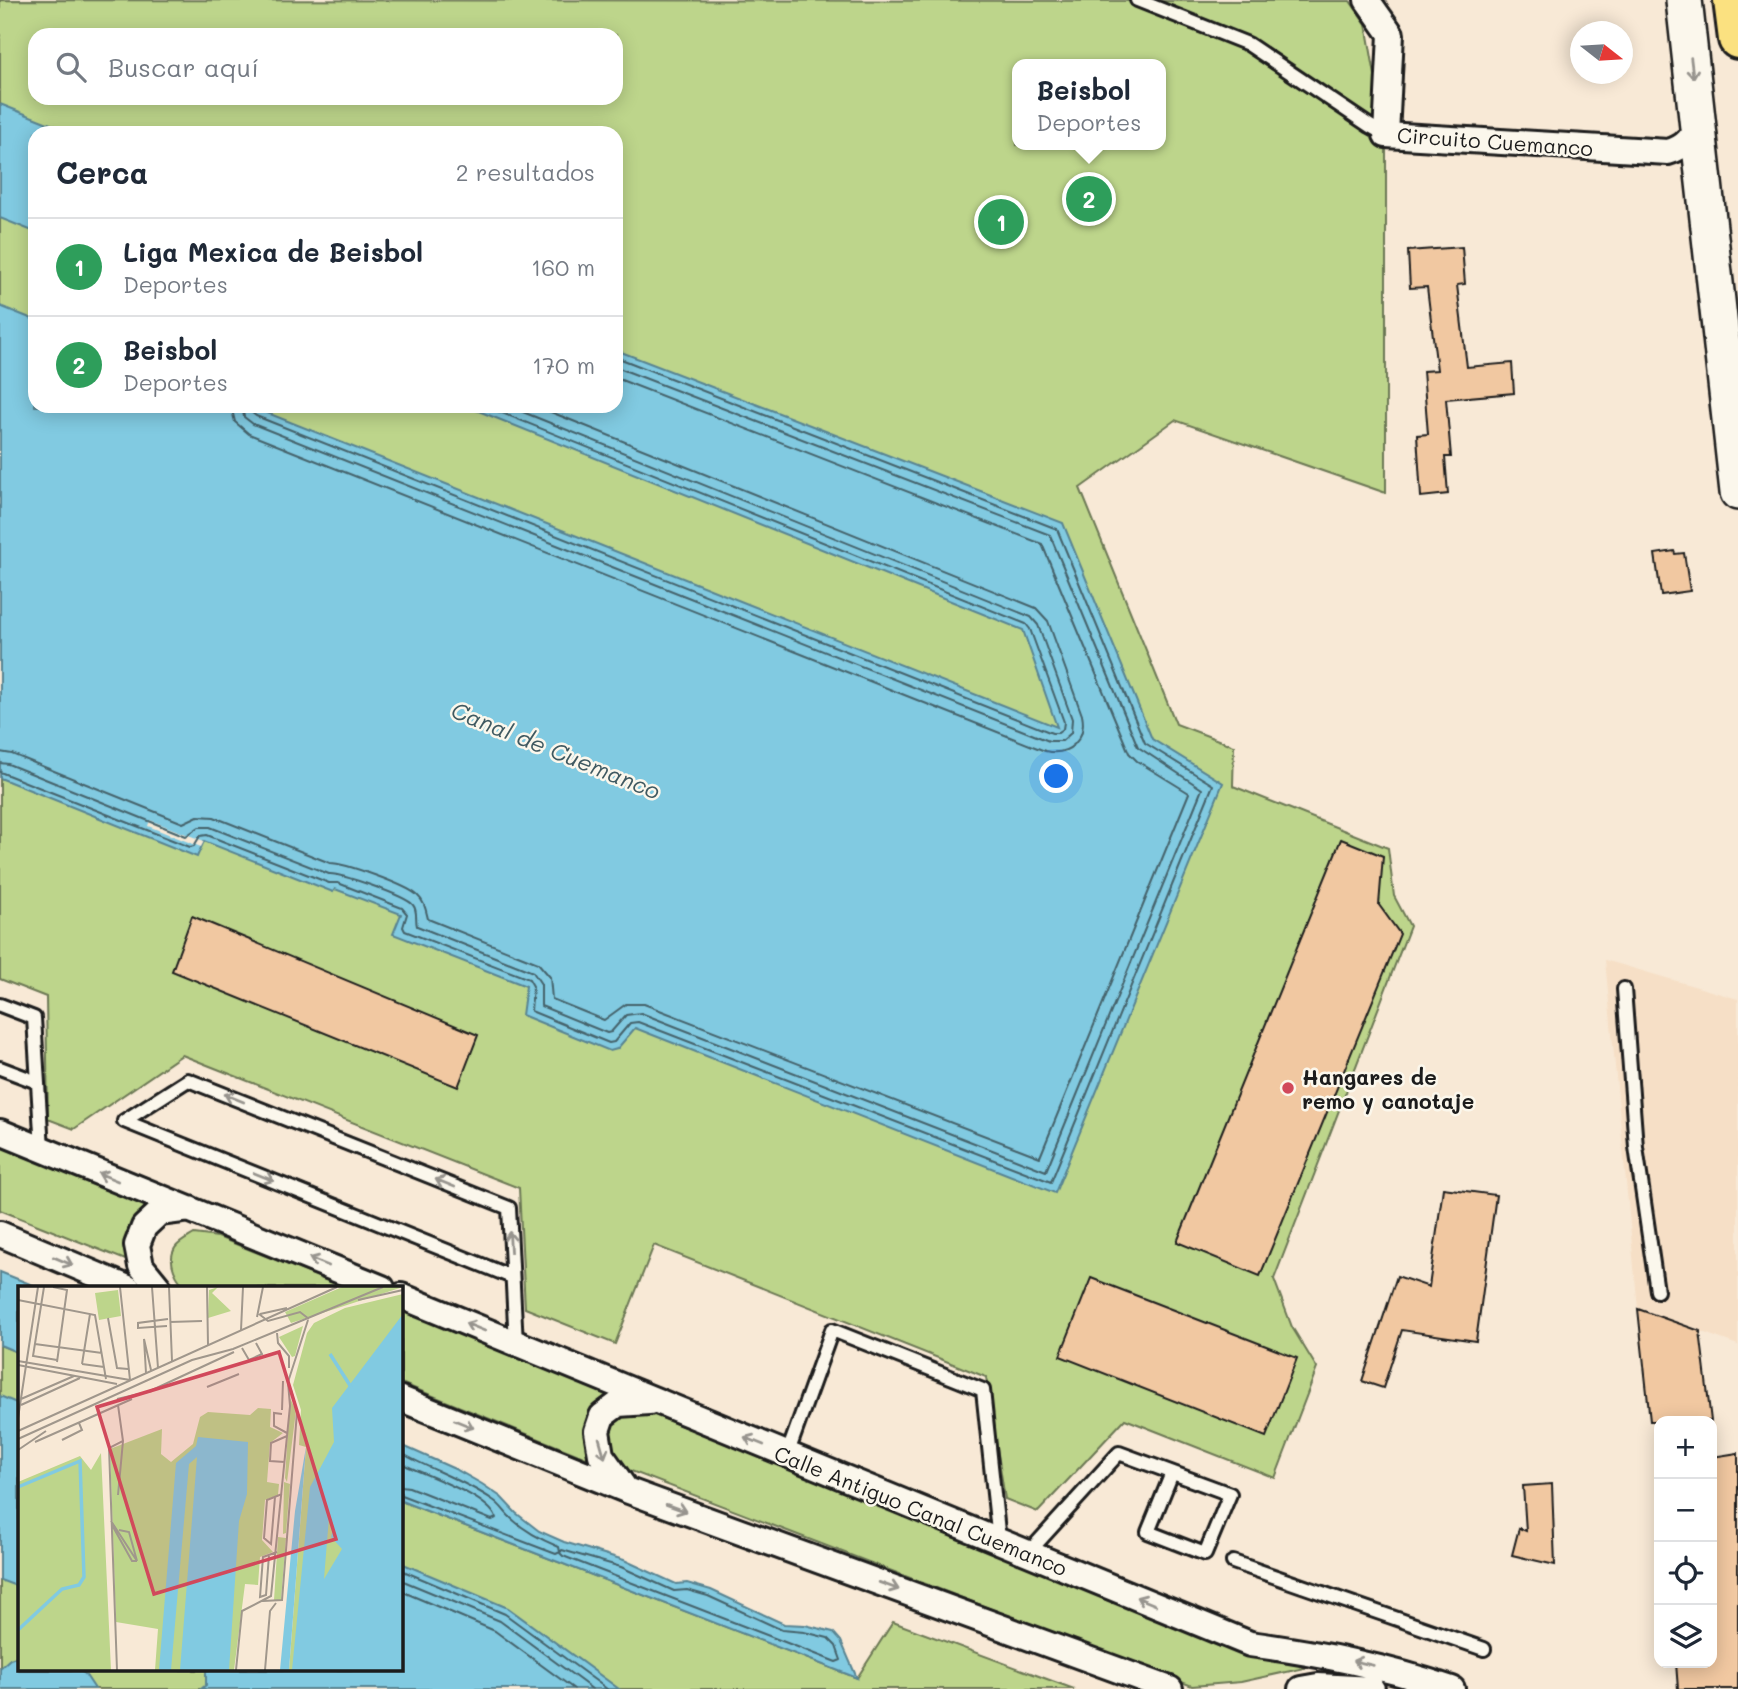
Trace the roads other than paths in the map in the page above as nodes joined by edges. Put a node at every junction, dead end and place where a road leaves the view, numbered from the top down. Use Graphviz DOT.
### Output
graph roads {
  1 [pos="1137,0"];
  2 [pos="1367,0"];
  3 [pos="1684,0"];
  4 [pos="1733,0"];
  5 [pos="1738,38"];
  6 [pos="1698,119"];
  7 [pos="1387,135"];
  8 [pos="1660,153"];
  9 [pos="1705,180"];
  10 [pos="1738,492"];
  11 [pos="1624,989"];
  12 [pos="0,1005"];
  13 [pos="0,1068"];
  14 [pos="37,1083"];
  15 [pos="0,1132"];
  16 [pos="42,1150"];
  17 [pos="190,1209"];
  18 [pos="0,1234"];
  19 [pos="512,1277"];
  20 [pos="123,1286"];
  21 [pos="157,1286"];
  22 [pos="377,1286"];
  23 [pos="1657,1291"];
  24 [pos="402,1296"];
  25 [pos="516,1344"];
  26 [pos="402,1399"];
  27 [pos="657,1402"];
  28 [pos="787,1455"];
  29 [pos="1172,1472"];
  30 [pos="626,1490"];
  31 [pos="999,1541"];
  32 [pos="1028,1553"];
  33 [pos="1233,1562"];
  34 [pos="1484,1649"];
  35 [pos="1170,1689"];
  36 [pos="1301,1689"];
  37 [pos="1372,1689"];
  38 [pos="1452,1689"];
  1 -- 7 [label="lane"];
  2 -- 7 [label="street, Circuito Cuemanco"];
  3 -- 6 [label="main road, one-way"];
  4 -- 5 [label="highway"];
  6 -- 8 [label="street, Circuito Cuemanco"];
  6 -- 9 [label="main road"];
  7 -- 8 [label="street, Circuito Cuemanco"];
  8 -- 9 [label="street, Circuito Cuemanco"];
  9 -- 10 [label="main road"];
  11 -- 23 [label="lane"];
  12 -- 14 [label="lane"];
  13 -- 14 [label="lane"];
  14 -- 16 [label="lane"];
  15 -- 16 [label="street"];
  17 -- 16 [label="street, one-way"];
  17 -- 21 [label="street"];
  22 -- 17 [label="street, one-way"];
  18 -- 20 [label="street, one-way"];
  19 -- 19 [label="lane, one-way"];
  19 -- 25 [label="lane"];
  25 -- 24 [label="street, Calle Antiguo Canal Cuemanco, one-way"];
  25 -- 27 [label="street, Calle Antiguo Canal Cuemanco"];
  26 -- 30 [label="street, one-way"];
  28 -- 27 [label="street, Calle Antiguo Canal Cuemanco, one-way"];
  27 -- 30 [label="street, one-way"];
  28 -- 31 [label="street, Calle Antiguo Canal Cuemanco"];
  28 -- 31 [label="lane"];
  29 -- 29 [label="lane"];
  29 -- 32 [label="lane"];
  30 -- 35 [label="street, one-way"];
  31 -- 32 [label="street, Calle Antiguo Canal Cuemanco"];
  38 -- 32 [label="street, Calle Antiguo Canal Cuemanco, one-way"];
  33 -- 34 [label="lane"];
  36 -- 37 [label="street"];
}
